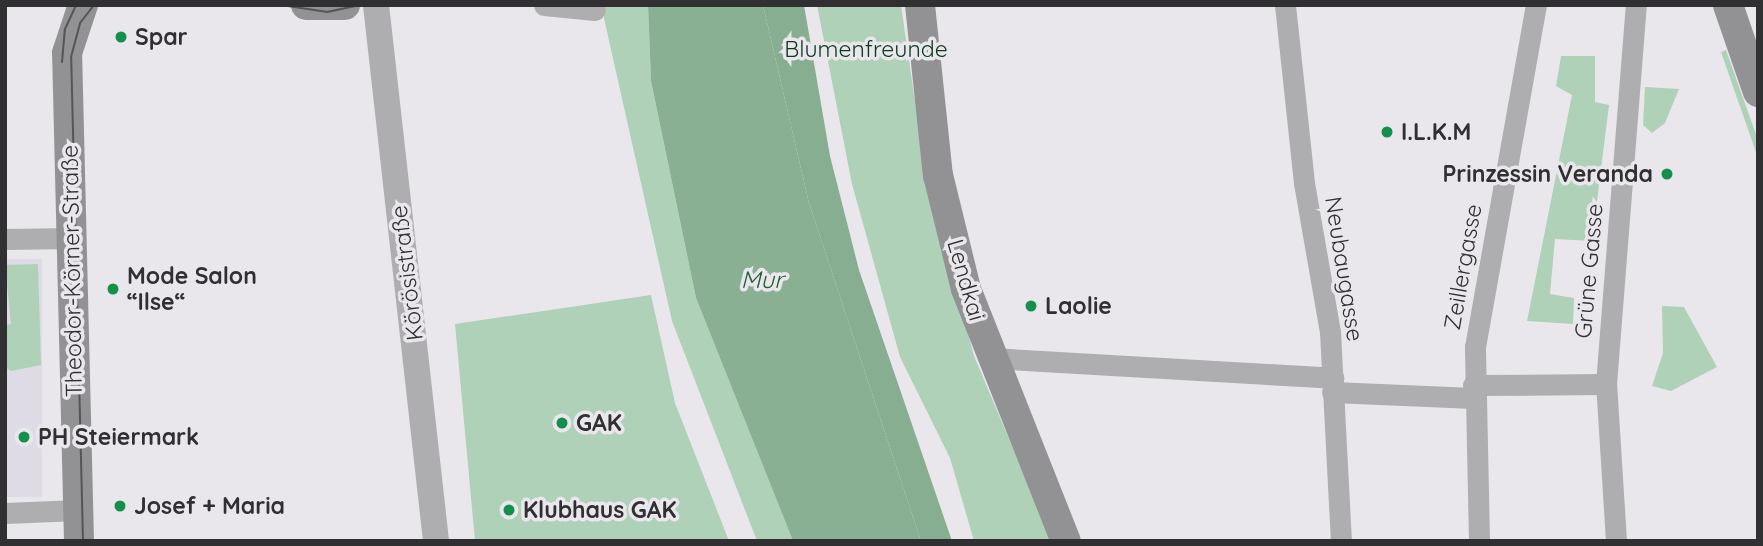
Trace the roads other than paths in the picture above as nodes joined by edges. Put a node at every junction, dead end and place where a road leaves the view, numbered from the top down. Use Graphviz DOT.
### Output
graph roads {
  1 [pos="83,5"];
  2 [pos="306,5"];
  3 [pos="345,5"];
  4 [pos="376,5"];
  5 [pos="544,5"];
  6 [pos="920,5"];
  7 [pos="1285,5"];
  8 [pos="1536,5"];
  9 [pos="1636,5"];
  10 [pos="1728,5"];
  11 [pos="595,10"];
  12 [pos="1758,92"];
  13 [pos="71,238"];
  14 [pos="5,239"];
  15 [pos="990,358"];
  16 [pos="1606,384"];
  17 [pos="1332,385"];
  18 [pos="1473,391"];
  19 [pos="78,510"];
  20 [pos="5,513"];
  21 [pos="79,541"];
  22 [pos="436,541"];
  23 [pos="1066,541"];
  24 [pos="1341,541"];
  25 [pos="1479,541"];
  26 [pos="1616,541"];
  1 -- 13 [label="main road, Theodor-Körner-Straße"];
  2 -- 3 [label="main road"];
  4 -- 22 [label="street, Körösistraße"];
  5 -- 11 [label="street"];
  6 -- 15 [label="main road, Lendkai"];
  7 -- 17 [label="street, Neubaugasse"];
  8 -- 18 [label="street, Zeillergasse"];
  9 -- 16 [label="street, Grüne Gasse"];
  10 -- 12 [label="main road"];
  13 -- 14 [label="street"];
  13 -- 19 [label="main road, Theodor-Körner-Straße"];
  15 -- 17 [label="street"];
  15 -- 23 [label="main road, Lendkai"];
  16 -- 18 [label="street"];
  16 -- 26 [label="street, Grüne Gasse"];
  17 -- 18 [label="street"];
  17 -- 24 [label="street, Neubaugasse"];
  18 -- 25 [label="street, Zeillergasse"];
  19 -- 20 [label="street"];
  19 -- 21 [label="main road, Theodor-Körner-Straße"];
}
